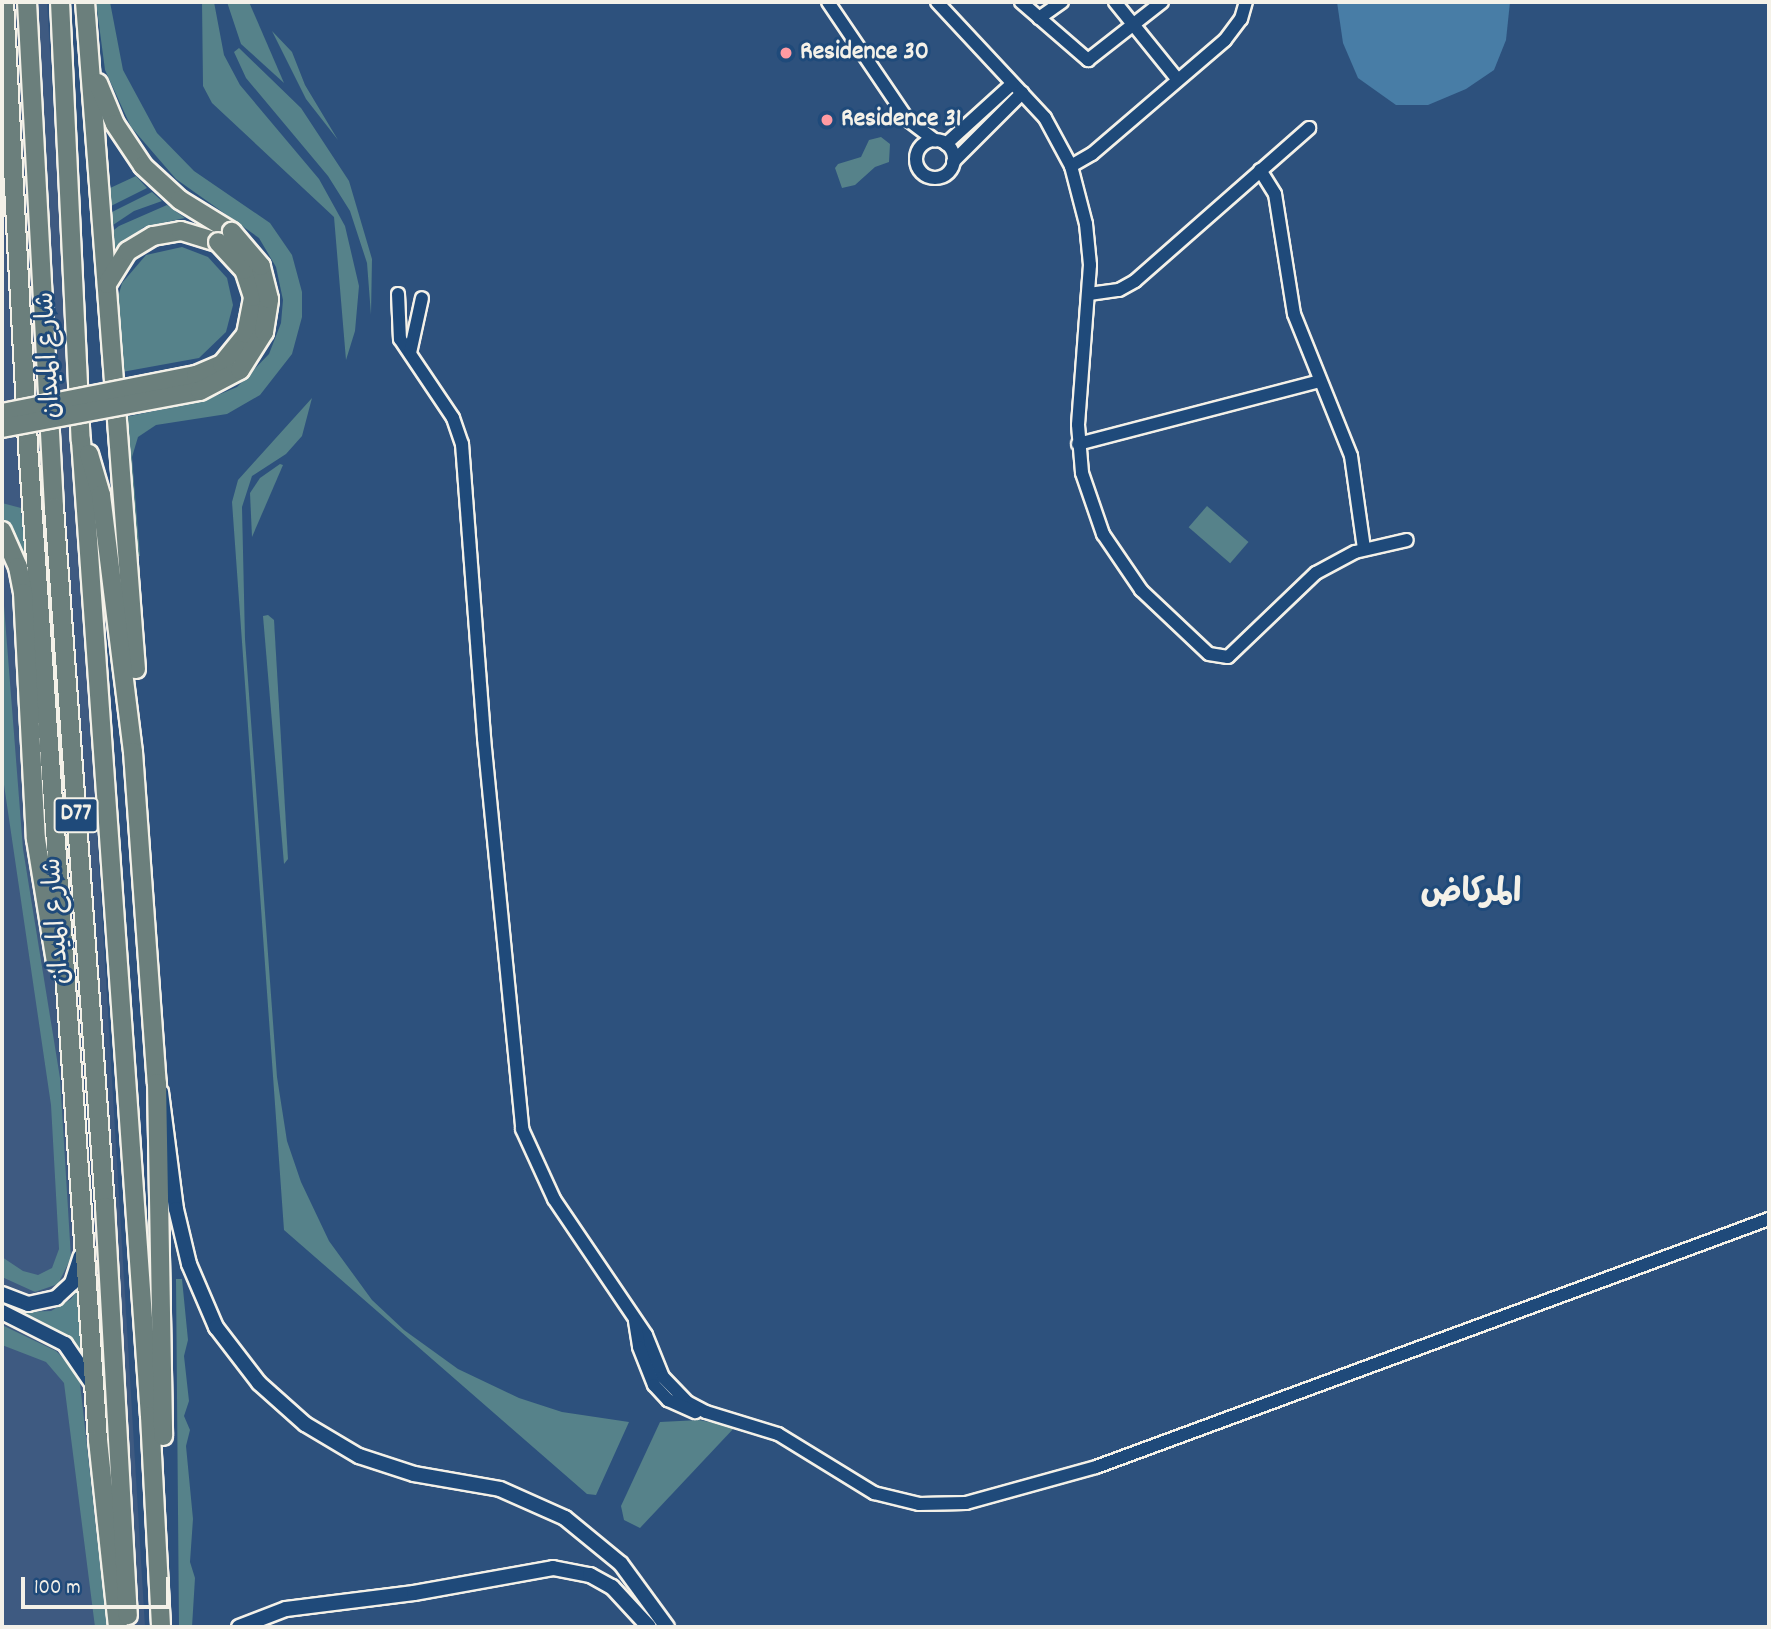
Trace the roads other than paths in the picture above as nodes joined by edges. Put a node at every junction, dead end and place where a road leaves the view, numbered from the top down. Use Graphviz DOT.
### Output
graph roads {
  1 [pos="4,2"];
  2 [pos="27,2"];
  3 [pos="60,2"];
  4 [pos="85,2"];
  5 [pos="828,2"];
  6 [pos="937,2"];
  7 [pos="1021,2"];
  8 [pos="1062,2"];
  9 [pos="1115,2"];
  10 [pos="1163,2"];
  11 [pos="1246,2"];
  12 [pos="1039,18"];
  13 [pos="1134,25"];
  14 [pos="90,59"];
  15 [pos="1178,80"];
  16 [pos="1017,89"];
  17 [pos="990,116"];
  18 [pos="908,120"];
  19 [pos="1308,128"];
  20 [pos="941,142"];
  21 [pos="917,155"];
  22 [pos="953,162"];
  23 [pos="1071,166"];
  24 [pos="1260,170"];
  25 [pos="225,237"];
  26 [pos="107,284"];
  27 [pos="398,294"];
  28 [pos="1089,294"];
  29 [pos="422,298"];
  30 [pos="410,353"];
  31 [pos="1320,381"];
  32 [pos="2,413"];
  33 [pos="2,428"];
  34 [pos="81,440"];
  35 [pos="1078,444"];
  36 [pos="2,531"];
  37 [pos="1406,540"];
  38 [pos="1364,549"];
  39 [pos="133,752"];
  40 [pos="71,1026"];
  41 [pos="157,1083"];
  42 [pos="84,1202"];
  43 [pos="1769,1219"];
  44 [pos="2,1294"];
  45 [pos="2,1312"];
  46 [pos="96,1392"];
  47 [pos="156,1544"];
  48 [pos="118,1627"];
  49 [pos="128,1627"];
  50 [pos="160,1627"];
  51 [pos="239,1627"];
  52 [pos="649,1627"];
  53 [pos="667,1627"];
  1 -- 40 [label="main road"];
  2 -- 49 [label="main road, شارع الميدان / D77"];
  3 -- 34 [label="main road, شارع الميدان / D77"];
  4 -- 14 [label="main road"];
  5 -- 18 [label="street"];
  6 -- 16 [label="street"];
  7 -- 12 [label="street"];
  8 -- 12 [label="street"];
  9 -- 13 [label="street"];
  10 -- 13 [label="street"];
  11 -- 15 [label="street"];
  12 -- 13 [label="street"];
  13 -- 15 [label="street"];
  14 -- 25 [label="main road"];
  14 -- 26 [label="main road"];
  15 -- 23 [label="street"];
  16 -- 17 [label="street"];
  16 -- 23 [label="street"];
  17 -- 20 [label="street"];
  17 -- 22 [label="street"];
  18 -- 20 [label="street"];
  18 -- 21 [label="street"];
  19 -- 24 [label="street"];
  20 -- 21 [label="street"];
  20 -- 22 [label="street"];
  21 -- 22 [label="street"];
  23 -- 28 [label="street"];
  24 -- 28 [label="street"];
  24 -- 31 [label="street"];
  25 -- 26 [label="main road"];
  25 -- 32 [label="main road, bridge"];
  25 -- 33 [label="main road, bridge"];
  26 -- 39 [label="main road"];
  27 -- 30 [label="street"];
  28 -- 35 [label="street"];
  29 -- 30 [label="street"];
  30 -- 43 [label="street"];
  31 -- 35 [label="street"];
  31 -- 38 [label="street"];
  34 -- 39 [label="main road"];
  34 -- 47 [label="main road, شارع الميدان / D77"];
  35 -- 38 [label="street"];
  36 -- 40 [label="main road"];
  37 -- 38 [label="street"];
  39 -- 41 [label="main road"];
  40 -- 42 [label="main road"];
  41 -- 47 [label="main road"];
  41 -- 53 [label="street"];
  42 -- 44 [label="street"];
  42 -- 46 [label="main road"];
  45 -- 46 [label="street"];
  46 -- 48 [label="main road"];
  47 -- 50 [label="main road, شارع الميدان / D77"];
  51 -- 52 [label="street"];
}
